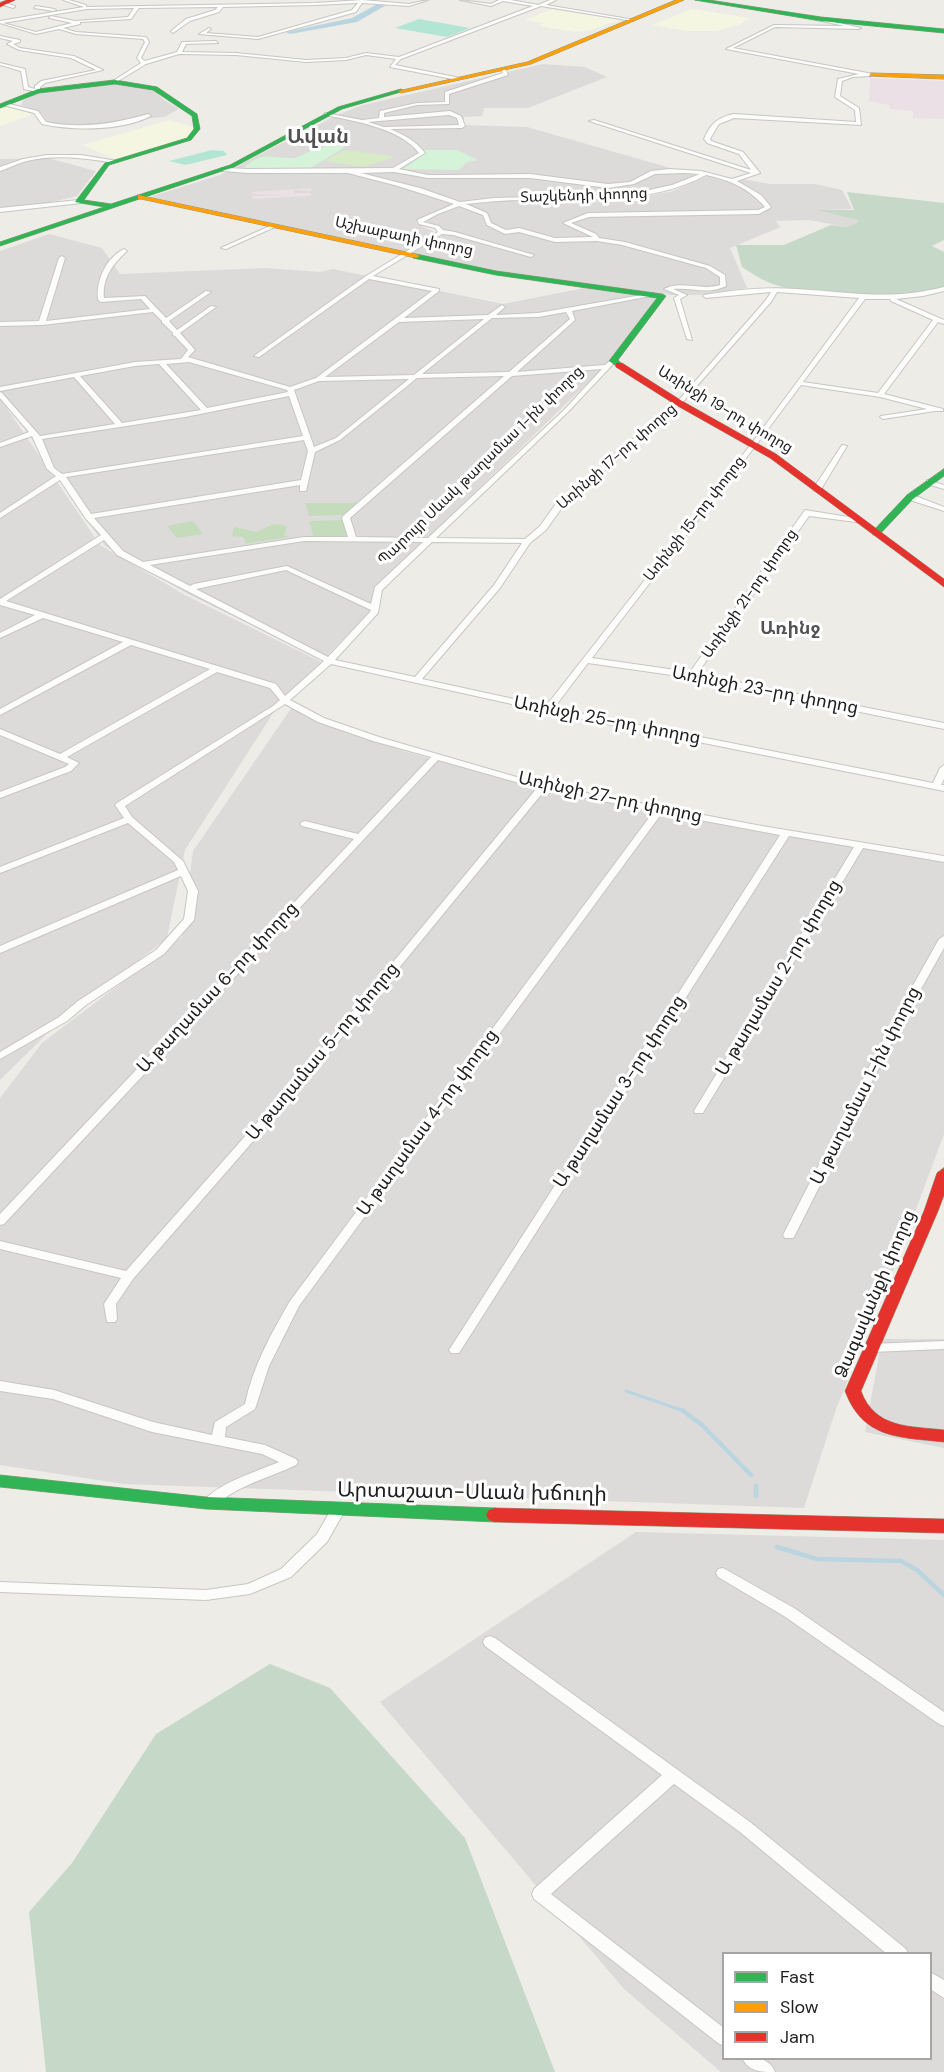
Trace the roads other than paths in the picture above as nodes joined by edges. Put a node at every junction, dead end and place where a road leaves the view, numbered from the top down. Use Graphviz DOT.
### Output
graph roads {
  1 [pos="65,0"];
  2 [pos="170,0"];
  3 [pos="299,0"];
  4 [pos="353,0"];
  5 [pos="426,0"];
  6 [pos="462,0"];
  7 [pos="554,0"];
  8 [pos="681,0"];
  9 [pos="698,0"];
  10 [pos="714,0"];
  11 [pos="361,1"];
  12 [pos="316,4"];
  13 [pos="6,5"];
  14 [pos="221,6"];
  15 [pos="540,6"];
  16 [pos="36,7"];
  17 [pos="162,7"];
  18 [pos="87,8"];
  19 [pos="137,8"];
  20 [pos="57,12"];
  21 [pos="38,16"];
  22 [pos="32,17"];
  23 [pos="814,18"];
  24 [pos="633,20"];
  25 [pos="77,21"];
  26 [pos="0,23"];
  27 [pos="60,29"];
  28 [pos="209,29"];
  29 [pos="944,30"];
  30 [pos="172,32"];
  31 [pos="0,37"];
  32 [pos="258,38"];
  33 [pos="179,53"];
  34 [pos="399,58"];
  35 [pos="144,63"];
  36 [pos="0,64"];
  37 [pos="504,70"];
  38 [pos="871,75"];
  39 [pos="944,77"];
  40 [pos="458,79"];
  41 [pos="115,82"];
  42 [pos="38,91"];
  43 [pos="3,105"];
  44 [pos="327,114"];
  45 [pos="148,116"];
  46 [pos="381,119"];
  47 [pos="592,121"];
  48 [pos="357,122"];
  49 [pos="378,128"];
  50 [pos="114,161"];
  51 [pos="0,169"];
  52 [pos="223,169"];
  53 [pos="394,170"];
  54 [pos="348,171"];
  55 [pos="757,173"];
  56 [pos="407,174"];
  57 [pos="703,175"];
  58 [pos="389,180"];
  59 [pos="729,181"];
  60 [pos="141,197"];
  61 [pos="79,202"];
  62 [pos="461,204"];
  63 [pos="113,206"];
  64 [pos="0,210"];
  65 [pos="274,226"];
  66 [pos="441,232"];
  67 [pos="597,239"];
  68 [pos="0,244"];
  69 [pos="224,248"];
  70 [pos="124,251"];
  71 [pos="403,254"];
  72 [pos="531,255"];
  73 [pos="62,258"];
  74 [pos="368,277"];
  75 [pos="944,289"];
  76 [pos="775,290"];
  77 [pos="208,292"];
  78 [pos="664,296"];
  79 [pos="862,298"];
  80 [pos="890,299"];
  81 [pos="213,307"];
  82 [pos="502,307"];
  83 [pos="155,310"];
  84 [pos="569,311"];
  85 [pos="489,317"];
  86 [pos="395,320"];
  87 [pos="940,320"];
  88 [pos="164,322"];
  89 [pos="42,323"];
  90 [pos="0,324"];
  91 [pos="176,334"];
  92 [pos="690,339"];
  93 [pos="257,356"];
  94 [pos="192,360"];
  95 [pos="161,362"];
  96 [pos="610,364"];
  97 [pos="511,374"];
  98 [pos="76,375"];
  99 [pos="415,375"];
  100 [pos="318,379"];
  101 [pos="799,383"];
  102 [pos="0,389"];
  103 [pos="291,391"];
  104 [pos="880,395"];
  105 [pos="1,396"];
  106 [pos="679,403"];
  107 [pos="942,409"];
  108 [pos="206,411"];
  109 [pos="884,417"];
  110 [pos="120,425"];
  111 [pos="36,436"];
  112 [pos="308,437"];
  113 [pos="754,444"];
  114 [pos="0,445"];
  115 [pos="844,446"];
  116 [pos="312,451"];
  117 [pos="944,472"];
  118 [pos="61,476"];
  119 [pos="930,482"];
  120 [pos="944,487"];
  121 [pos="817,489"];
  122 [pos="910,497"];
  123 [pos="944,509"];
  124 [pos="0,516"];
  125 [pos="89,517"];
  126 [pos="861,521"];
  127 [pos="876,533"];
  128 [pos="105,536"];
  129 [pos="352,538"];
  130 [pos="426,541"];
  131 [pos="528,541"];
  132 [pos="142,564"];
  133 [pos="944,584"];
  134 [pos="190,590"];
  135 [pos="0,602"];
  136 [pos="375,609"];
  137 [pos="42,615"];
  138 [pos="0,636"];
  139 [pos="128,642"];
  140 [pos="586,660"];
  141 [pos="329,661"];
  142 [pos="216,669"];
  143 [pos="692,675"];
  144 [pos="416,681"];
  145 [pos="285,701"];
  146 [pos="548,709"];
  147 [pos="0,712"];
  148 [pos="944,726"];
  149 [pos="0,732"];
  150 [pos="62,756"];
  151 [pos="437,756"];
  152 [pos="944,768"];
  153 [pos="543,787"];
  154 [pos="940,787"];
  155 [pos="0,795"];
  156 [pos="659,810"];
  157 [pos="129,819"];
  158 [pos="306,824"];
  159 [pos="786,833"];
  160 [pos="359,837"];
  161 [pos="860,845"];
  162 [pos="944,859"];
  163 [pos="0,870"];
  164 [pos="183,871"];
  165 [pos="944,939"];
  166 [pos="0,950"];
  167 [pos="0,1056"];
  168 [pos="699,1111"];
  169 [pos="944,1173"];
  170 [pos="0,1221"];
  171 [pos="789,1235"];
  172 [pos="0,1245"];
  173 [pos="129,1276"];
  174 [pos="111,1319"];
  175 [pos="944,1345"];
  176 [pos="871,1348"];
  177 [pos="455,1350"];
  178 [pos="0,1386"];
  179 [pos="944,1436"];
  180 [pos="218,1441"];
  181 [pos="0,1481"];
  182 [pos="207,1505"];
  183 [pos="338,1512"];
  184 [pos="944,1526"];
  185 [pos="723,1573"];
  186 [pos="0,1587"];
  187 [pos="490,1642"];
  188 [pos="944,1720"];
  189 [pos="672,1776"];
  190 [pos="899,1952"];
  191 [pos="932,1980"];
  192 [pos="944,1990"];
  193 [pos="722,2037"];
  194 [pos="752,2060"];
  195 [pos="767,2072"];
  1 -- 18 [label="street"];
  2 -- 17 [label="street"];
  3 -- 12 [label="street"];
  4 -- 11 [label="street"];
  4 -- 12 [label="street"];
  5 -- 11 [label="street"];
  6 -- 15 [label="street"];
  7 -- 15 [label="street"];
  8 -- 24 [label="main road"];
  9 -- 23 [label="main road"];
  10 -- 29 [label="main road"];
  11 -- 32 [label="street"];
  12 -- 14 [label="street"];
  13 -- 22 [label="street"];
  14 -- 17 [label="street"];
  14 -- 30 [label="street"];
  15 -- 24 [label="street"];
  15 -- 34 [label="street"];
  16 -- 20 [label="street"];
  17 -- 19 [label="street"];
  18 -- 19 [label="street"];
  18 -- 20 [label="street"];
  19 -- 25 [label="street"];
  20 -- 21 [label="street"];
  21 -- 22 [label="street"];
  21 -- 25 [label="street"];
  22 -- 26 [label="street"];
  23 -- 29 [label="main road"];
  23 -- 38 [label="street"];
  24 -- 37 [label="main road"];
  25 -- 27 [label="street"];
  26 -- 27 [label="street"];
  27 -- 35 [label="street"];
  28 -- 32 [label="street"];
  31 -- 42 [label="street"];
  32 -- 33 [label="street"];
  33 -- 34 [label="street"];
  33 -- 35 [label="street"];
  34 -- 40 [label="street"];
  35 -- 41 [label="street"];
  36 -- 42 [label="street"];
  37 -- 40 [label="main road"];
  37 -- 46 [label="street"];
  38 -- 39 [label="main road"];
  38 -- 55 [label="street"];
  40 -- 44 [label="main road"];
  41 -- 42 [label="main road"];
  41 -- 50 [label="main road"];
  42 -- 43 [label="main road"];
  43 -- 45 [label="street"];
  44 -- 48 [label="street"];
  44 -- 52 [label="main road"];
  46 -- 48 [label="street"];
  46 -- 49 [label="street"];
  47 -- 55 [label="street"];
  48 -- 49 [label="street"];
  49 -- 53 [label="street"];
  50 -- 51 [label="street"];
  50 -- 61 [label="main road"];
  52 -- 54 [label="street"];
  52 -- 60 [label="main road"];
  53 -- 54 [label="street"];
  53 -- 56 [label="street"];
  54 -- 58 [label="street, Տաշկենդի փողոց"];
  55 -- 59 [label="street"];
  56 -- 57 [label="street"];
  56 -- 58 [label="street"];
  57 -- 59 [label="street"];
  57 -- 62 [label="street, Տաշկենդի փողոց"];
  58 -- 62 [label="street, Տաշկենդի փողոց"];
  59 -- 67 [label="street"];
  60 -- 63 [label="main road"];
  60 -- 65 [label="main road, Աշխաբադի փողոց"];
  61 -- 63 [label="main road"];
  61 -- 64 [label="street"];
  62 -- 66 [label="street"];
  62 -- 67 [label="street, Տաշկենդի փողոց"];
  63 -- 68 [label="main road"];
  65 -- 69 [label="street"];
  65 -- 71 [label="main road, Աշխաբադի փողոց"];
  66 -- 71 [label="street"];
  66 -- 72 [label="street"];
  67 -- 78 [label="street, Տաշկենդի փողոց"];
  70 -- 83 [label="street"];
  71 -- 74 [label="street"];
  71 -- 78 [label="main road, Աշխաբադի փողոց"];
  73 -- 89 [label="street"];
  74 -- 86 [label="street"];
  74 -- 93 [label="street"];
  75 -- 80 [label="street"];
  76 -- 78 [label="street"];
  76 -- 79 [label="street"];
  76 -- 106 [label="street, Առինջի 17-րդ փողոց"];
  77 -- 88 [label="street"];
  78 -- 84 [label="street"];
  78 -- 92 [label="street"];
  78 -- 96 [label="main road, Պարույր Սևակ թաղամաս 1-ին փողոց"];
  79 -- 80 [label="street"];
  79 -- 101 [label="street, Առինջի 15-րդ փողոց"];
  80 -- 87 [label="street"];
  81 -- 91 [label="street"];
  82 -- 85 [label="street"];
  83 -- 88 [label="street"];
  83 -- 89 [label="street"];
  84 -- 85 [label="street"];
  84 -- 97 [label="street"];
  85 -- 86 [label="street"];
  85 -- 99 [label="street"];
  86 -- 100 [label="street"];
  87 -- 104 [label="street"];
  88 -- 91 [label="street"];
  89 -- 90 [label="street"];
  91 -- 94 [label="street"];
  94 -- 95 [label="street"];
  94 -- 103 [label="street"];
  95 -- 98 [label="street"];
  95 -- 108 [label="street"];
  96 -- 97 [label="street"];
  96 -- 106 [label="main road, Առինջի 19-րդ փողոց"];
  96 -- 130 [label="street, Պարույր Սևակ թաղամաս 1-ին փողոց"];
  97 -- 99 [label="street"];
  97 -- 129 [label="street"];
  98 -- 102 [label="street"];
  98 -- 110 [label="street"];
  99 -- 100 [label="street"];
  99 -- 116 [label="street"];
  100 -- 103 [label="street"];
  101 -- 104 [label="street"];
  101 -- 113 [label="street, Առինջի 15-րդ փողոց"];
  103 -- 108 [label="street"];
  103 -- 112 [label="street"];
  104 -- 107 [label="street"];
  105 -- 111 [label="street, Առինջի 25-րդ փողոց"];
  106 -- 113 [label="main road, Առինջի 19-րդ փողոց"];
  106 -- 131 [label="street, Առինջի 17-րդ փողոց"];
  107 -- 109 [label="street"];
  108 -- 110 [label="street"];
  110 -- 111 [label="street"];
  111 -- 114 [label="street"];
  111 -- 118 [label="street, Առինջի 25-րդ փողոց"];
  112 -- 116 [label="street"];
  112 -- 118 [label="street"];
  113 -- 121 [label="main road, Առինջի 19-րդ փողոց"];
  113 -- 140 [label="street, Առինջի 15-րդ փողոց"];
  115 -- 121 [label="street"];
  116 -- 125 [label="street"];
  117 -- 119 [label="main road"];
  118 -- 124 [label="street"];
  118 -- 125 [label="street, Առինջի 25-րդ փողոց"];
  119 -- 120 [label="street"];
  119 -- 122 [label="main road"];
  121 -- 126 [label="main road, Առինջի 19-րդ փողոց"];
  122 -- 123 [label="street"];
  122 -- 127 [label="main road"];
  125 -- 128 [label="street, Առինջի 25-րդ փողոց"];
  126 -- 127 [label="main road, Առինջի 19-րդ փողոց"];
  126 -- 143 [label="street, Առինջի 21-րդ փողոց"];
  127 -- 133 [label="main road, Առինջի 19-րդ փողոց"];
  128 -- 132 [label="street, Առինջի 25-րդ փողոց"];
  128 -- 135 [label="street"];
  129 -- 130 [label="street"];
  129 -- 132 [label="street"];
  130 -- 131 [label="street"];
  130 -- 136 [label="street, Պարույր Սևակ թաղամաս 1-ին փողոց"];
  131 -- 144 [label="street, Առինջի 17-րդ փողոց"];
  132 -- 134 [label="street, Առինջի 25-րդ փողոց"];
  134 -- 136 [label="street"];
  134 -- 141 [label="street, Առինջի 25-րդ փողոց"];
  135 -- 137 [label="street, Առինջի 27-րդ փողոց"];
  136 -- 141 [label="street, Պարույր Սևակ թաղամաս 1-ին փողոց"];
  137 -- 138 [label="street"];
  137 -- 139 [label="street, Առինջի 27-րդ փողոց"];
  139 -- 142 [label="street, Առինջի 27-րդ փողոց"];
  139 -- 147 [label="street"];
  140 -- 143 [label="street, Առինջի 23-րդ փողոց"];
  140 -- 146 [label="street, Առինջի 15-րդ փողոց"];
  141 -- 144 [label="street, Առինջի 25-րդ փողոց"];
  141 -- 145 [label="street"];
  142 -- 145 [label="street, Առինջի 27-րդ փողոց"];
  142 -- 150 [label="street"];
  143 -- 148 [label="street, Առինջի 23-րդ փողոց"];
  144 -- 146 [label="street, Առինջի 25-րդ փողոց"];
  145 -- 151 [label="street, Առինջի 27-րդ փողոց"];
  145 -- 157 [label="street"];
  146 -- 154 [label="street, Առինջի 25-րդ փողոց"];
  149 -- 150 [label="street"];
  150 -- 155 [label="street"];
  151 -- 153 [label="street, Առինջի 27-րդ փողոց"];
  151 -- 160 [label="street, Ա թաղամաս 6-րդ փողոց"];
  152 -- 154 [label="street"];
  153 -- 156 [label="street, Առինջի 27-րդ փողոց"];
  153 -- 173 [label="street, Ա թաղամաս 5-րդ փողոց"];
  156 -- 159 [label="street, Առինջի 27-րդ փողոց"];
  156 -- 180 [label="street, Ա թաղամաս 4-րդ փողոց"];
  157 -- 163 [label="street"];
  157 -- 164 [label="street"];
  158 -- 160 [label="street"];
  159 -- 161 [label="street, Առինջի 27-րդ փողոց"];
  159 -- 177 [label="street, Ա թաղամաս 3-րդ փողոց"];
  160 -- 170 [label="street, Ա թաղամաս 6-րդ փողոց"];
  161 -- 162 [label="street, Առինջի 27-րդ փողոց"];
  161 -- 168 [label="street, Ա թաղամաս 2-րդ փողոց"];
  164 -- 166 [label="street"];
  164 -- 167 [label="street"];
  165 -- 171 [label="street, Ա թաղամաս 1-ին փողոց"];
  169 -- 176 [label="main road, Ձագավանքի փողոց"];
  172 -- 173 [label="street"];
  173 -- 174 [label="street, Ա թաղամաս 5-րդ փողոց"];
  175 -- 176 [label="street"];
  176 -- 179 [label="main road, Ձագավանքի փողոց"];
  178 -- 180 [label="street"];
  180 -- 182 [label="street"];
  181 -- 182 [label="main road, Արտաշատ-Սևան խճուղի"];
  182 -- 183 [label="main road, Արտաշատ-Սևան խճուղի"];
  183 -- 184 [label="main road, Արտաշատ-Սևան խճուղի"];
  183 -- 186 [label="street"];
  185 -- 188 [label="street"];
  187 -- 189 [label="street"];
  189 -- 190 [label="street"];
  189 -- 193 [label="street"];
  191 -- 192 [label="street"];
  194 -- 195 [label="street"];
}
